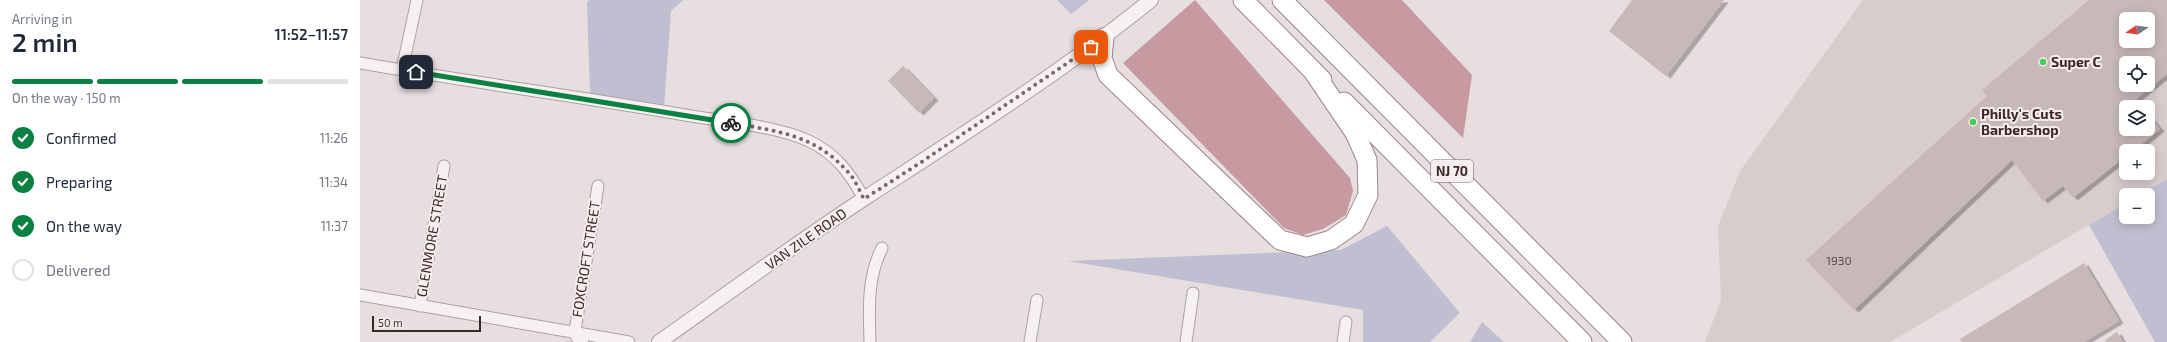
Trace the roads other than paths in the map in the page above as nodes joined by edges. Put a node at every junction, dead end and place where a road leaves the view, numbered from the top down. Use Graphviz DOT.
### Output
graph roads {
  1 [pos="417,0"];
  2 [pos="1151,0"];
  3 [pos="1243,0"];
  4 [pos="1282,0"];
  5 [pos="1104,38"];
  6 [pos="360,63"];
  7 [pos="402,70"];
  8 [pos="1313,71"];
  9 [pos="444,166"];
  10 [pos="598,186"];
  11 [pos="864,199"];
  12 [pos="882,248"];
  13 [pos="1194,293"];
  14 [pos="360,296"];
  15 [pos="1037,300"];
  16 [pos="420,306"];
  17 [pos="1346,322"];
  18 [pos="578,337"];
  19 [pos="629,342"];
  20 [pos="659,342"];
  21 [pos="870,342"];
  22 [pos="1030,342"];
  23 [pos="1186,342"];
  24 [pos="1343,342"];
  25 [pos="1582,342"];
  26 [pos="1622,342"];
  1 -- 7 [label="street"];
  2 -- 5 [label="street, VAN ZILE ROAD"];
  3 -- 8 [label="highway, NJ 70"];
  4 -- 26 [label="highway, NJ 70"];
  5 -- 8 [label="highway"];
  5 -- 11 [label="street, VAN ZILE ROAD"];
  6 -- 7 [label="street"];
  7 -- 11 [label="street"];
  8 -- 25 [label="highway, NJ 70"];
  9 -- 16 [label="street, GLENMORE STREET"];
  10 -- 18 [label="street, FOXCROFT STREET"];
  11 -- 20 [label="street, VAN ZILE ROAD"];
  12 -- 21 [label="street"];
  13 -- 23 [label="street"];
  14 -- 16 [label="street"];
  15 -- 22 [label="street"];
  16 -- 18 [label="street"];
  17 -- 24 [label="street"];
  18 -- 19 [label="street"];
}
